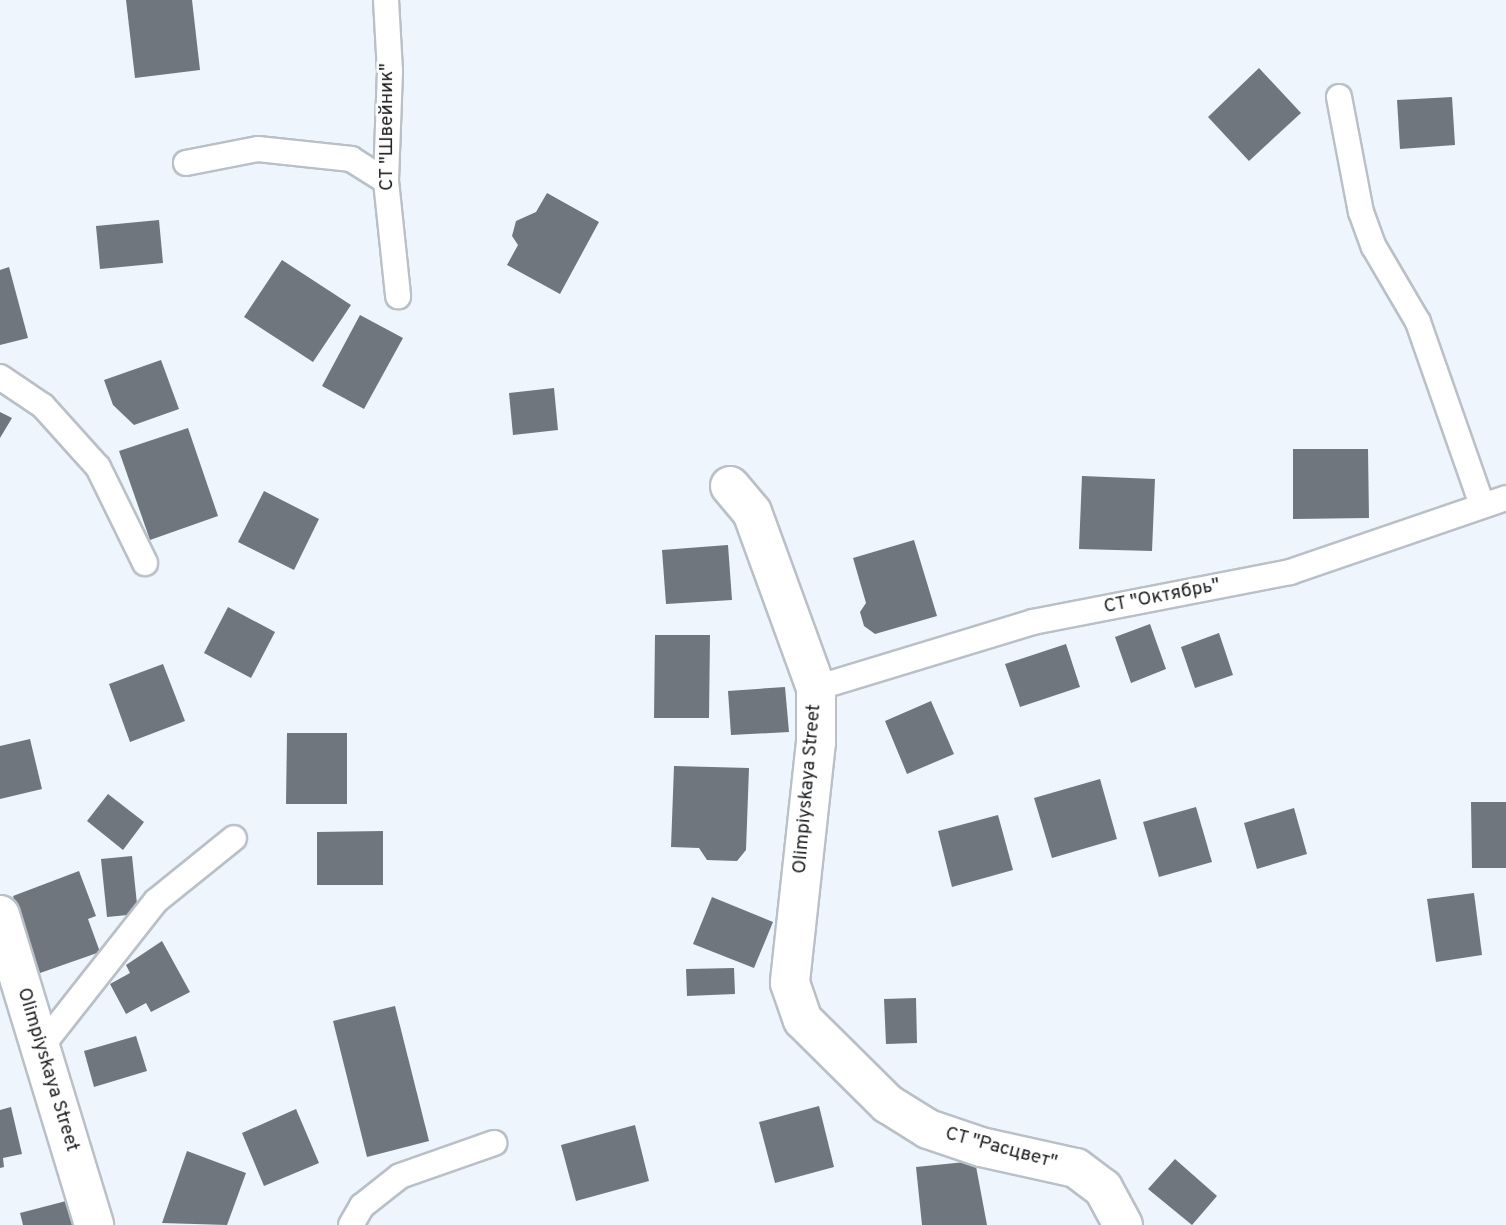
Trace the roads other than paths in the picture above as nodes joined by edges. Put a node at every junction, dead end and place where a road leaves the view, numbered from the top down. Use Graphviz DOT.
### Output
graph roads {
  1 [pos="386,0"];
  2 [pos="1339,97"];
  3 [pos="186,163"];
  4 [pos="386,181"];
  5 [pos="398,296"];
  6 [pos="0,377"];
  7 [pos="730,486"];
  8 [pos="1506,498"];
  9 [pos="1482,505"];
  10 [pos="145,563"];
  11 [pos="816,688"];
  12 [pos="234,838"];
  13 [pos="0,915"];
  14 [pos="41,1047"];
  15 [pos="836,1053"];
  16 [pos="494,1143"];
  17 [pos="94,1225"];
  18 [pos="351,1225"];
  19 [pos="1123,1225"];
  1 -- 4 [label="lane, СТ \"Швейник\""];
  2 -- 9 [label="lane"];
  3 -- 4 [label="lane"];
  4 -- 5 [label="lane, СТ \"Швейник\""];
  6 -- 10 [label="lane"];
  7 -- 11 [label="street, Olimpiyskaya Street"];
  8 -- 9 [label="lane, СТ \"Октябрь\""];
  9 -- 11 [label="lane, СТ \"Октябрь\""];
  11 -- 15 [label="street, Olimpiyskaya Street"];
  12 -- 14 [label="lane"];
  13 -- 14 [label="street, Olimpiyskaya Street"];
  14 -- 17 [label="street, Olimpiyskaya Street"];
  15 -- 19 [label="street, СТ \"Расцвет\""];
  16 -- 18 [label="lane"];
}
